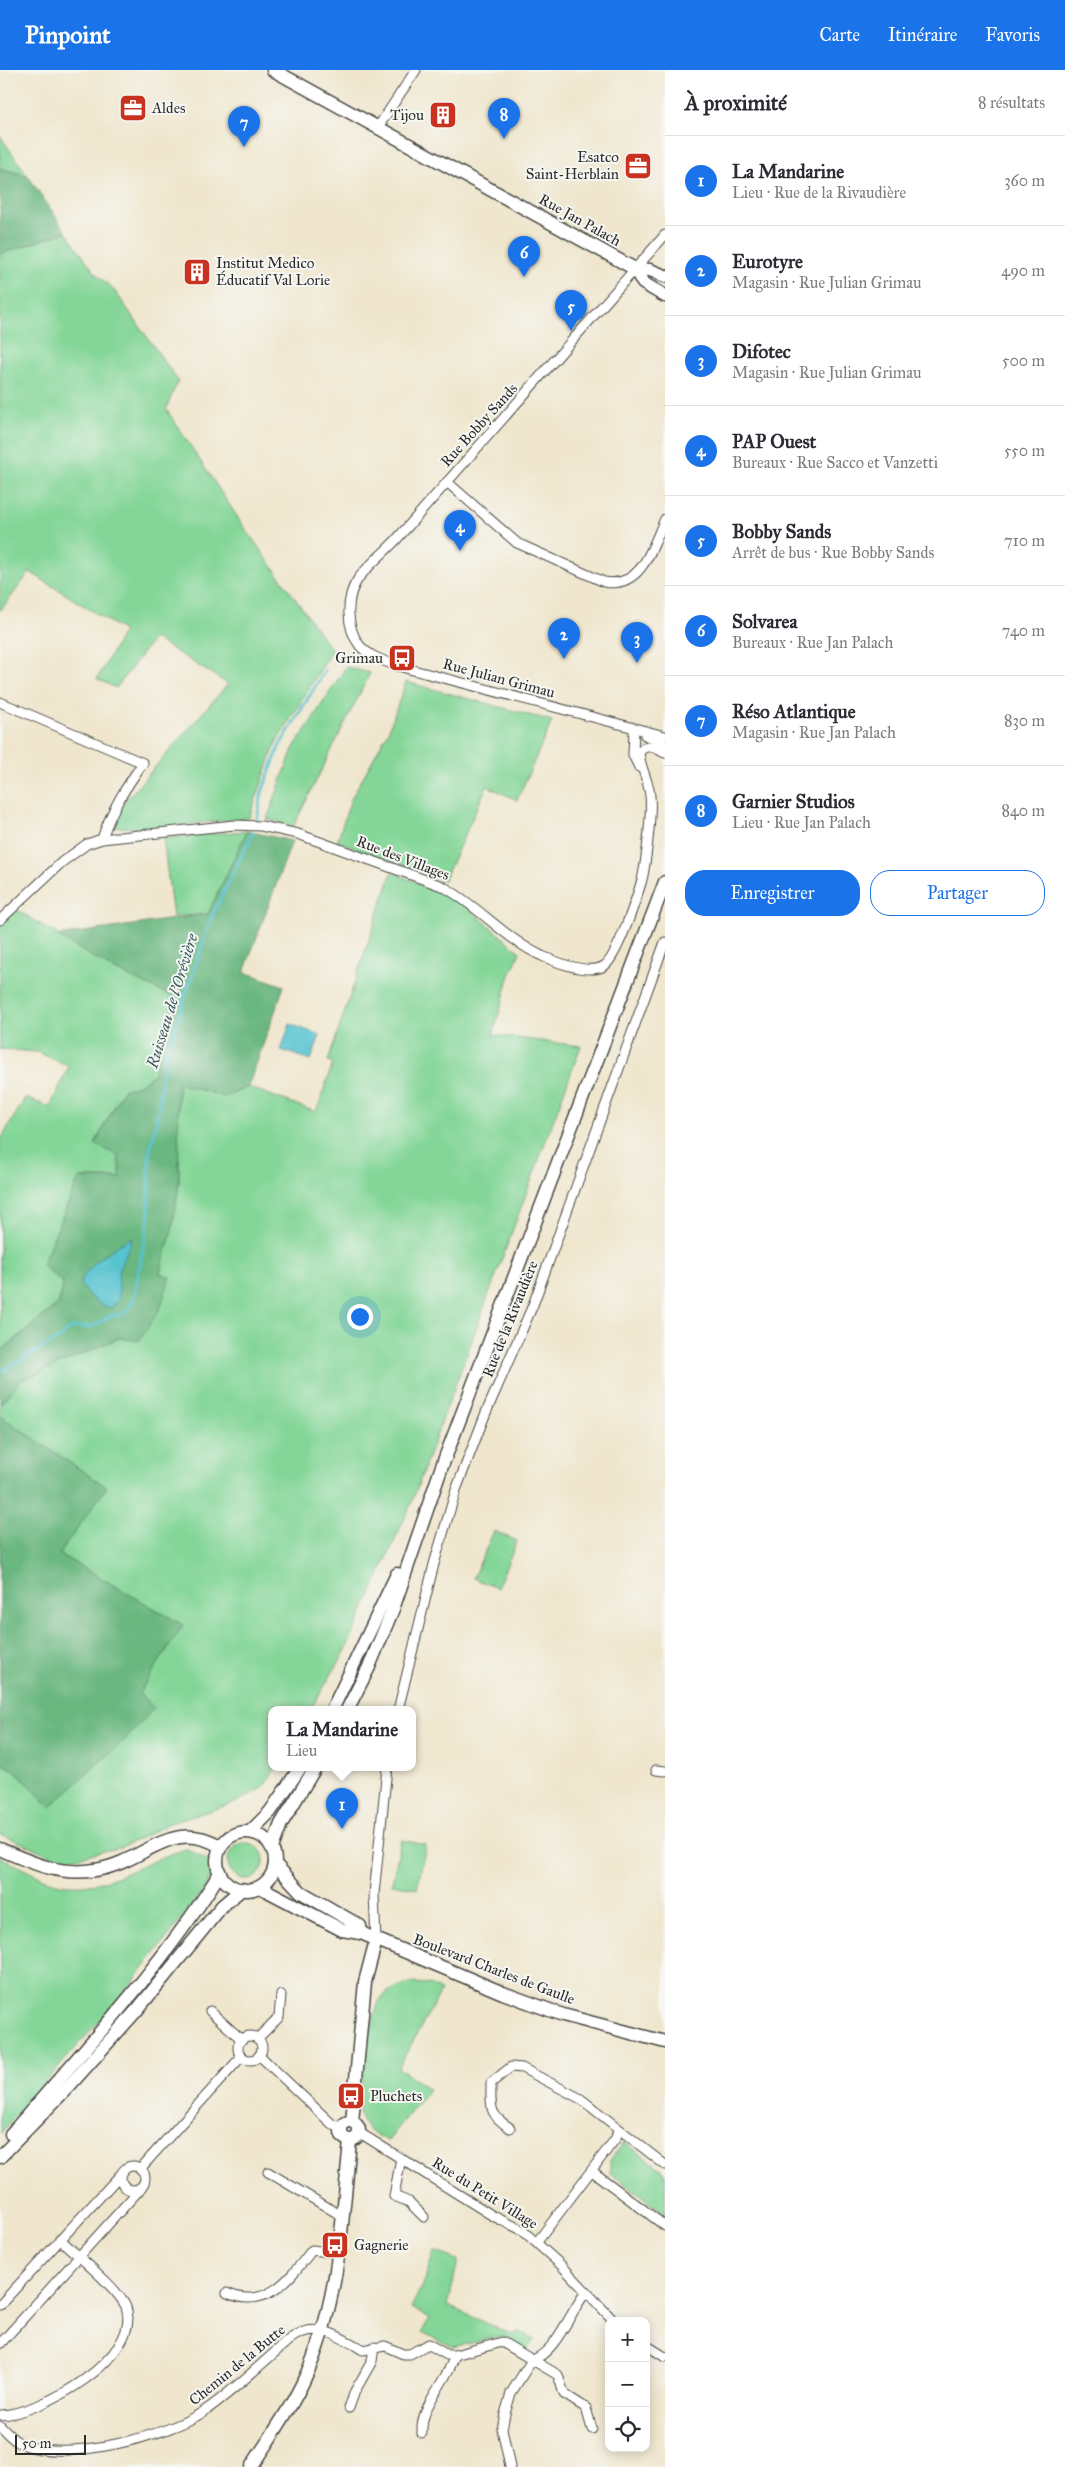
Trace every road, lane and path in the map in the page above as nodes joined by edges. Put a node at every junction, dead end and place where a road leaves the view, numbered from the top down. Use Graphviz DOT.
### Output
graph roads {
  1 [pos="273,70"];
  2 [pos="416,70"];
  3 [pos="378,128"];
  4 [pos="665,235"];
  5 [pos="635,269"];
  6 [pos="665,276"];
  7 [pos="665,296"];
  8 [pos="446,482"];
  9 [pos="665,519"];
  10 [pos="360,645"];
  11 [pos="0,702"];
  12 [pos="634,729"];
  13 [pos="665,736"];
  14 [pos="665,745"];
  15 [pos="665,753"];
  16 [pos="644,773"];
  17 [pos="102,839"];
  18 [pos="665,882"];
  19 [pos="0,920"];
  20 [pos="664,945"];
  21 [pos="428,1508"];
  22 [pos="334,1706"];
  23 [pos="348,1706"];
  24 [pos="399,1706"];
  25 [pos="298,1771"];
  26 [pos="313,1771"];
  27 [pos="387,1771"];
  28 [pos="250,1832"];
  29 [pos="220,1846"];
  30 [pos="272,1848"];
  31 [pos="0,1849"];
  32 [pos="275,1864"];
  33 [pos="220,1874"];
  34 [pos="260,1886"];
  35 [pos="242,1889"];
  36 [pos="362,1933"];
  37 [pos="376,1940"];
  38 [pos="281,1995"];
  39 [pos="210,2011"];
  40 [pos="258,2038"];
  41 [pos="242,2039"];
  42 [pos="665,2042"];
  43 [pos="242,2056"];
  44 [pos="260,2056"];
  45 [pos="347,2124"];
  46 [pos="510,2128"];
  47 [pos="618,2129"];
  48 [pos="355,2137"];
  49 [pos="0,2147"];
  50 [pos="0,2156"];
  51 [pos="401,2158"];
  52 [pos="665,2165"];
  53 [pos="140,2169"];
  54 [pos="268,2172"];
  55 [pos="592,2172"];
  56 [pos="122,2173"];
  57 [pos="141,2188"];
  58 [pos="342,2216"];
  59 [pos="424,2217"];
  60 [pos="665,2226"];
  61 [pos="60,2239"];
  62 [pos="537,2242"];
  63 [pos="338,2253"];
  64 [pos="79,2257"];
  65 [pos="586,2292"];
  66 [pos="227,2293"];
  67 [pos="0,2305"];
  68 [pos="610,2317"];
  69 [pos="324,2330"];
  70 [pos="0,2344"];
  71 [pos="374,2348"];
  72 [pos="650,2348"];
  73 [pos="455,2355"];
  74 [pos="665,2357"];
  75 [pos="532,2360"];
  76 [pos="349,2408"];
  77 [pos="0,2415"];
  78 [pos="0,2426"];
  79 [pos="592,2429"];
  80 [pos="422,2433"];
  81 [pos="251,2467"];
  82 [pos="510,2467"];
  1 -- 3 [label="main road, Rue Jan Palach"];
  2 -- 3 [label="street"];
  3 -- 5 [label="main road, Rue Jan Palach"];
  4 -- 5 [label="street, Rue Bobby Sands"];
  5 -- 6 [label="main road, Rue Jan Palach"];
  5 -- 7 [label="main road, Rue Jan Palach"];
  5 -- 8 [label="street, Rue Bobby Sands"];
  8 -- 9 [label="street"];
  8 -- 10 [label="street, Rue Bobby Sands"];
  10 -- 12 [label="street, Rue Julian Grimau"];
  11 -- 17 [label="street"];
  12 -- 13 [label="street, Rue Julian Grimau"];
  12 -- 14 [label="street, Rue Julian Grimau"];
  12 -- 16 [label="street"];
  15 -- 16 [label="street"];
  16 -- 17 [label="street, Rue des Villages"];
  17 -- 19 [label="street, Rue des Villages"];
  18 -- 21 [label="main road"];
  20 -- 24 [label="street, Rue de la Rivaudière"];
  21 -- 22 [label="main road"];
  21 -- 23 [label="main road"];
  25 -- 28 [label="main road"];
  26 -- 30 [label="main road"];
  27 -- 37 [label="street"];
  28 -- 29 [label="main road"];
  28 -- 30 [label="main road"];
  29 -- 31 [label="main road"];
  29 -- 33 [label="main road"];
  30 -- 32 [label="main road"];
  32 -- 34 [label="main road"];
  32 -- 36 [label="main road"];
  33 -- 35 [label="main road"];
  33 -- 49 [label="main road"];
  34 -- 35 [label="main road"];
  34 -- 36 [label="main road"];
  35 -- 50 [label="main road"];
  36 -- 37 [label="main road, Boulevard Charles de Gaulle"];
  37 -- 42 [label="main road, Boulevard Charles de Gaulle"];
  37 -- 45 [label="main road"];
  38 -- 40 [label="street"];
  39 -- 41 [label="street"];
  40 -- 41 [label="street"];
  40 -- 44 [label="street"];
  41 -- 43 [label="street"];
  43 -- 44 [label="street"];
  43 -- 53 [label="street"];
  44 -- 45 [label="street"];
  45 -- 48 [label="main road"];
  46 -- 47 [label="street"];
  47 -- 52 [label="street"];
  47 -- 55 [label="street"];
  48 -- 51 [label="street, Rue du Petit Village"];
  48 -- 58 [label="main road"];
  51 -- 59 [label="street"];
  51 -- 62 [label="street, Rue du Petit Village"];
  53 -- 56 [label="street"];
  53 -- 57 [label="street"];
  54 -- 58 [label="street"];
  55 -- 60 [label="street"];
  55 -- 62 [label="street"];
  56 -- 57 [label="street"];
  56 -- 61 [label="street"];
  57 -- 64 [label="street"];
  58 -- 63 [label="main road"];
  61 -- 64 [label="street"];
  61 -- 67 [label="street"];
  62 -- 65 [label="street, Rue du Petit Village"];
  63 -- 66 [label="street"];
  63 -- 69 [label="main road"];
  64 -- 70 [label="street"];
  64 -- 77 [label="street"];
  65 -- 68 [label="street, Rue du Petit Village"];
  65 -- 75 [label="street"];
  69 -- 71 [label="street"];
  69 -- 78 [label="street, Chemin de la Butte"];
  69 -- 81 [label="main road"];
  71 -- 73 [label="street"];
  71 -- 76 [label="street"];
  72 -- 74 [label="street"];
  73 -- 75 [label="street"];
  73 -- 80 [label="street"];
  75 -- 79 [label="street"];
  75 -- 82 [label="street"];
}
